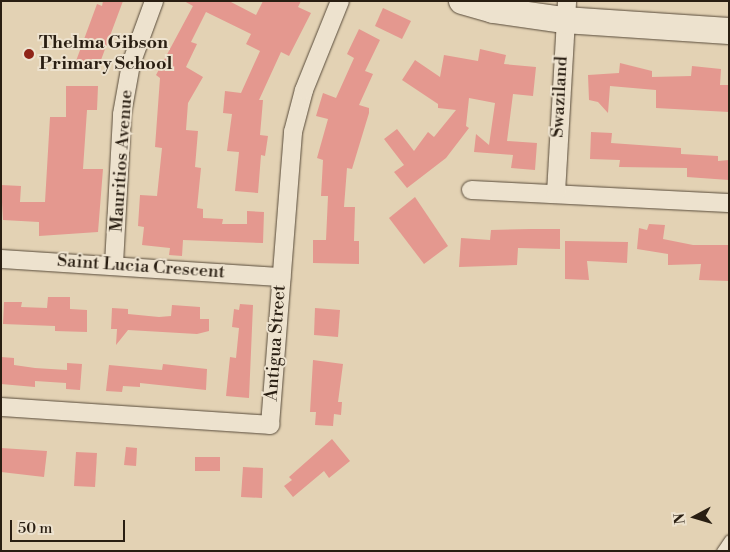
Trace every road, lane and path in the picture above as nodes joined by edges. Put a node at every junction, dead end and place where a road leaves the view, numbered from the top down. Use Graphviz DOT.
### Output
graph roads {
  1 [pos="154,1"];
  2 [pos="340,1"];
  3 [pos="462,1"];
  4 [pos="565,11"];
  5 [pos="729,30"];
  6 [pos="471,190"];
  7 [pos="556,193"];
  8 [pos="729,203"];
  9 [pos="1,259"];
  10 [pos="114,264"];
  11 [pos="281,277"];
  12 [pos="1,408"];
  13 [pos="729,539"];
  14 [pos="721,551"];
  1 -- 10 [label="street, Mauritios Avenue"];
  2 -- 11 [label="street, Antigua Street"];
  3 -- 4 [label="street"];
  4 -- 5 [label="street"];
  4 -- 7 [label="street, Swaziland"];
  6 -- 7 [label="street"];
  7 -- 8 [label="street"];
  9 -- 10 [label="street, Saint Lucia Crescent"];
  10 -- 11 [label="street, Saint Lucia Crescent"];
  11 -- 12 [label="street, Antigua Street"];
  13 -- 14 [label="lane"];
}
